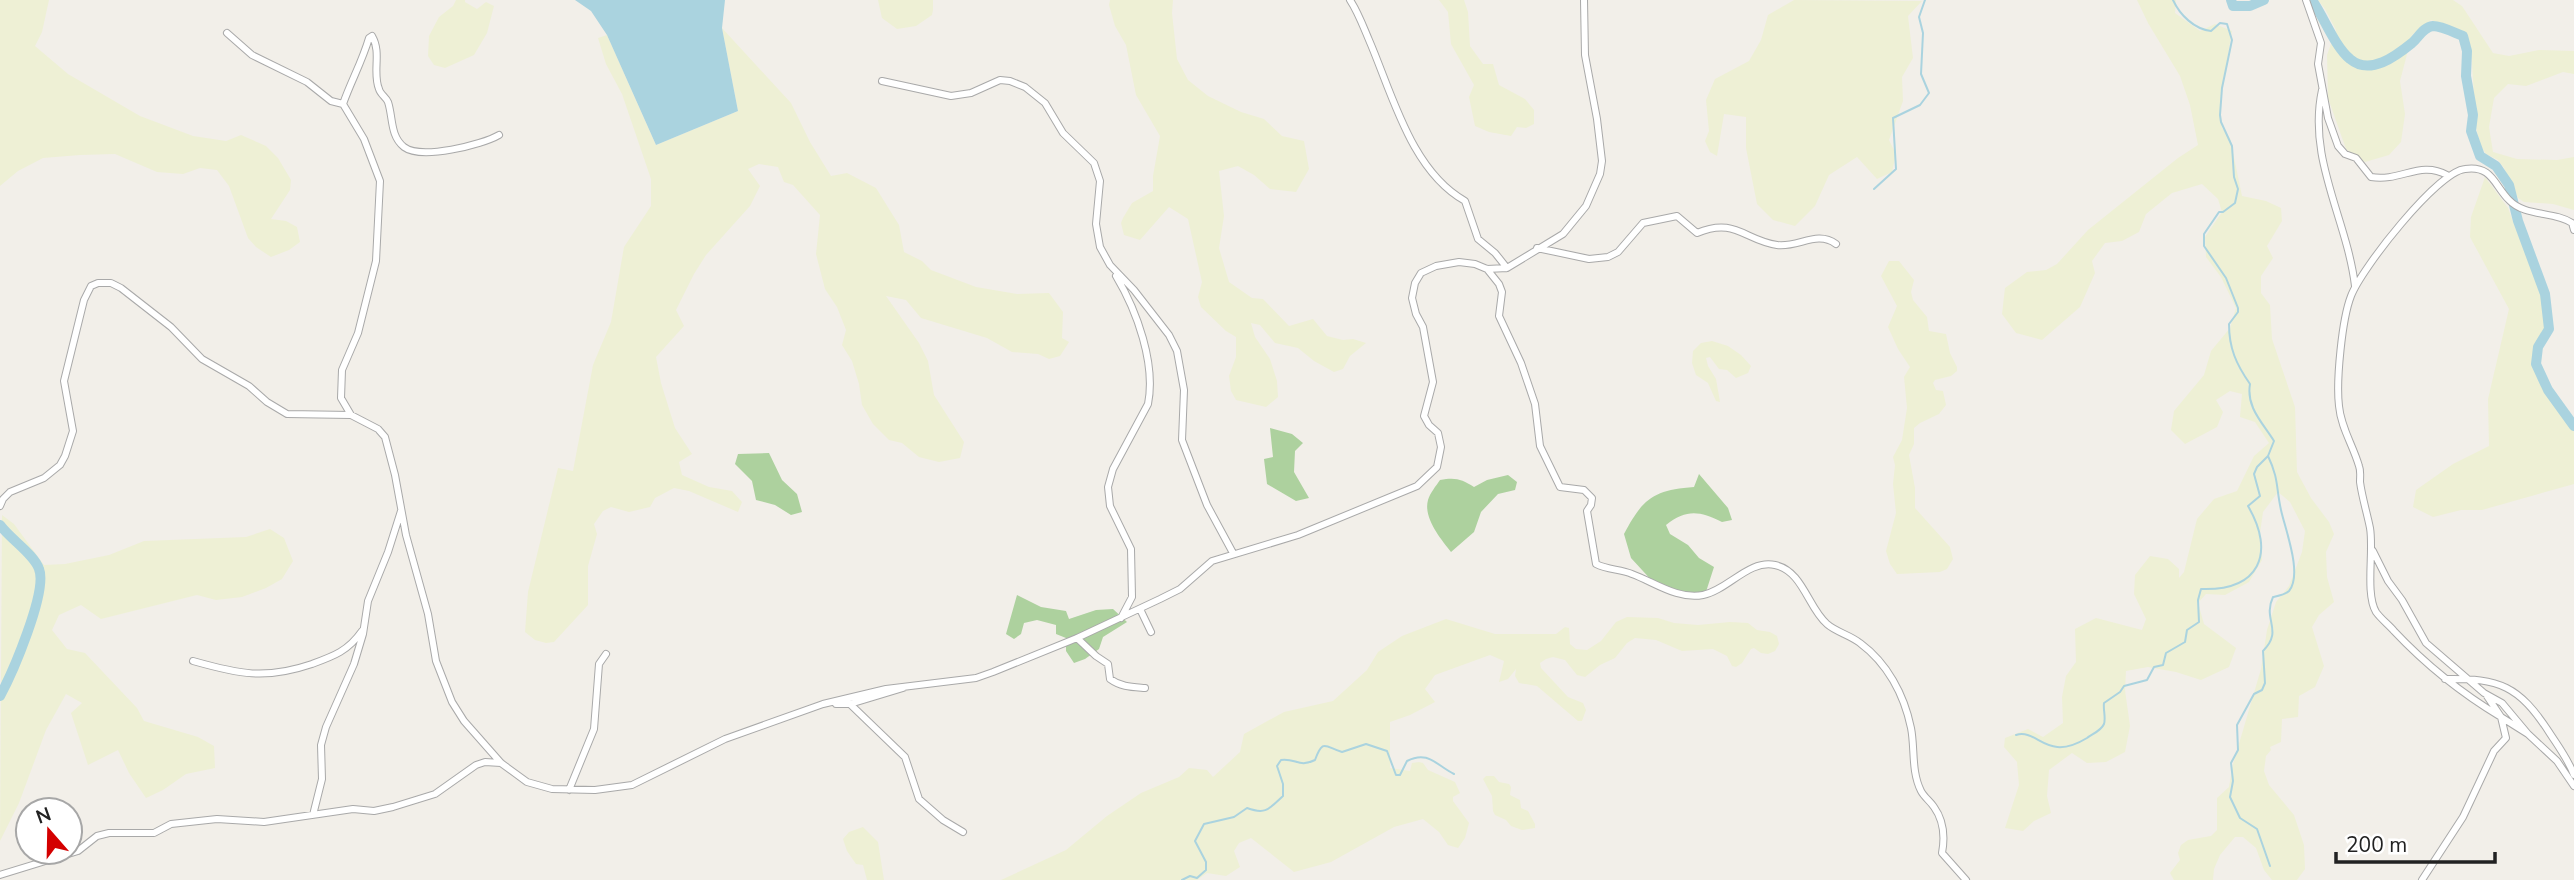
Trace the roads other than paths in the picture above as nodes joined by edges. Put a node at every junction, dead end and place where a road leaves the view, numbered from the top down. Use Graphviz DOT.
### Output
graph roads {
  1 [pos="1350,0"];
  2 [pos="1584,0"];
  3 [pos="2306,0"];
  4 [pos="227,33"];
  5 [pos="882,81"];
  6 [pos="2322,88"];
  7 [pos="343,104"];
  8 [pos="499,135"];
  9 [pos="2447,175"];
  10 [pos="2574,230"];
  11 [pos="1836,244"];
  12 [pos="1538,248"];
  13 [pos="1110,265"];
  14 [pos="1507,268"];
  15 [pos="1487,269"];
  16 [pos="2356,286"];
  17 [pos="351,415"];
  18 [pos="0,506"];
  19 [pos="402,509"];
  20 [pos="2372,549"];
  21 [pos="1233,553"];
  22 [pos="1140,609"];
  23 [pos="1121,618"];
  24 [pos="363,630"];
  25 [pos="1151,632"];
  26 [pos="1077,638"];
  27 [pos="606,654"];
  28 [pos="193,661"];
  29 [pos="2469,679"];
  30 [pos="2445,680"];
  31 [pos="909,685"];
  32 [pos="1145,688"];
  33 [pos="2484,693"];
  34 [pos="823,704"];
  35 [pos="850,704"];
  36 [pos="2501,717"];
  37 [pos="2528,734"];
  38 [pos="501,763"];
  39 [pos="2574,775"];
  40 [pos="2574,786"];
  41 [pos="569,790"];
  42 [pos="313,815"];
  43 [pos="963,832"];
  44 [pos="0,875"];
  45 [pos="1966,880"];
  46 [pos="2422,880"];
  1 -- 14 [label="street"];
  2 -- 12 [label="street"];
  3 -- 6 [label="street"];
  4 -- 7 [label="street"];
  5 -- 13 [label="street"];
  6 -- 9 [label="street"];
  6 -- 16 [label="street"];
  7 -- 8 [label="street"];
  7 -- 17 [label="street"];
  9 -- 10 [label="street"];
  9 -- 16 [label="street"];
  11 -- 12 [label="street"];
  12 -- 14 [label="street"];
  13 -- 21 [label="street"];
  13 -- 23 [label="street"];
  14 -- 15 [label="street"];
  15 -- 21 [label="street"];
  15 -- 45 [label="street"];
  16 -- 20 [label="street"];
  17 -- 18 [label="street"];
  17 -- 19 [label="street"];
  19 -- 24 [label="street"];
  19 -- 38 [label="street"];
  20 -- 29 [label="street"];
  20 -- 30 [label="street"];
  21 -- 22 [label="street"];
  22 -- 23 [label="street"];
  22 -- 25 [label="street"];
  23 -- 26 [label="street"];
  24 -- 28 [label="street"];
  24 -- 42 [label="street"];
  26 -- 31 [label="street"];
  26 -- 32 [label="street"];
  27 -- 41 [label="street"];
  29 -- 30 [label="street"];
  29 -- 33 [label="street"];
  29 -- 39 [label="street"];
  30 -- 36 [label="street"];
  31 -- 34 [label="street"];
  31 -- 35 [label="street"];
  33 -- 36 [label="street"];
  33 -- 37 [label="street"];
  34 -- 35 [label="street"];
  34 -- 41 [label="street"];
  35 -- 43 [label="street"];
  36 -- 37 [label="street"];
  36 -- 46 [label="street"];
  37 -- 40 [label="street"];
  38 -- 41 [label="street"];
  38 -- 42 [label="street"];
  42 -- 44 [label="street"];
}
